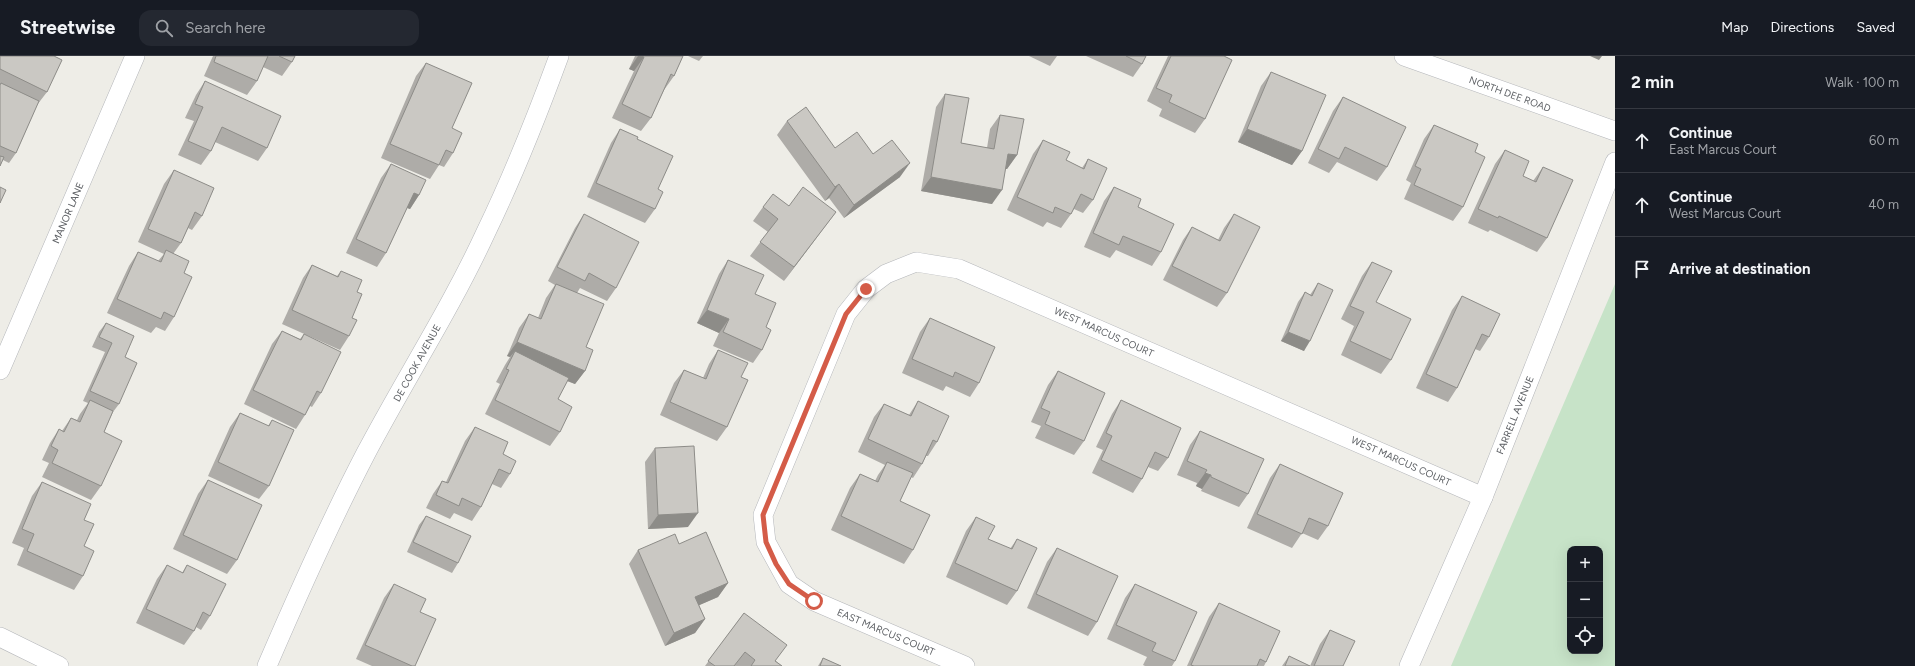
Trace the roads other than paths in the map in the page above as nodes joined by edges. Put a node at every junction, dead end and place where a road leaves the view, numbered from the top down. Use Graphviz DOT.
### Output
graph roads {
  1 [pos="135,56"];
  2 [pos="559,56"];
  3 [pos="1404,56"];
  4 [pos="1615,131"];
  5 [pos="1615,162"];
  6 [pos="0,370"];
  7 [pos="798,427"];
  8 [pos="1482,497"];
  9 [pos="0,637"];
  10 [pos="59,666"];
  11 [pos="267,666"];
  12 [pos="965,666"];
  13 [pos="1409,666"];
  1 -- 6 [label="street, MANOR LANE"];
  2 -- 11 [label="street, DE COOK AVENUE"];
  3 -- 4 [label="street, NORTH DEE ROAD"];
  5 -- 8 [label="street, FARRELL AVENUE"];
  7 -- 8 [label="street, WEST MARCUS COURT"];
  7 -- 12 [label="street, EAST MARCUS COURT"];
  8 -- 13 [label="street, FARRELL AVENUE"];
  9 -- 10 [label="street"];
}
